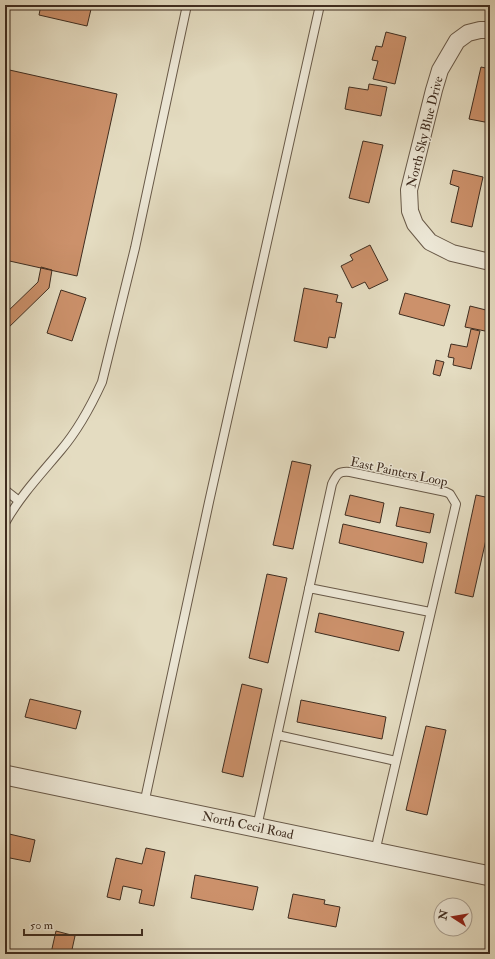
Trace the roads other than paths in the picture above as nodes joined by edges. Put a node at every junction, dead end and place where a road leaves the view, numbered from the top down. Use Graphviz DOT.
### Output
graph roads {
  1 [pos="187,5"];
  2 [pos="320,5"];
  3 [pos="490,30"];
  4 [pos="490,262"];
  5 [pos="5,490"];
  6 [pos="19,502"];
  7 [pos="5,523"];
  8 [pos="309,588"];
  9 [pos="430,612"];
  10 [pos="277,735"];
  11 [pos="396,761"];
  12 [pos="5,775"];
  13 [pos="144,804"];
  14 [pos="256,827"];
  15 [pos="375,852"];
  16 [pos="490,876"];
  1 -- 6 [label="lane"];
  2 -- 13 [label="lane"];
  3 -- 4 [label="street, North Sky Blue Drive"];
  5 -- 6 [label="lane"];
  6 -- 7 [label="lane"];
  8 -- 9 [label="lane"];
  8 -- 9 [label="lane, East Painters Loop"];
  8 -- 10 [label="lane, East Painters Loop"];
  9 -- 11 [label="lane, East Painters Loop"];
  10 -- 11 [label="lane"];
  10 -- 14 [label="lane, East Painters Loop"];
  11 -- 15 [label="lane, East Painters Loop"];
  12 -- 13 [label="street, North Cecil Road"];
  13 -- 14 [label="street, North Cecil Road"];
  14 -- 15 [label="street, North Cecil Road"];
  15 -- 16 [label="street, North Cecil Road"];
}
